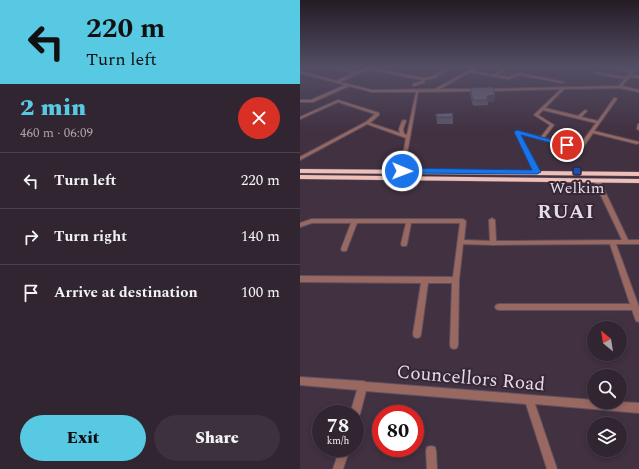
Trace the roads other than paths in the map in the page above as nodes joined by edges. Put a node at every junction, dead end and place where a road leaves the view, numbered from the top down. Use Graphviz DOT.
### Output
graph roads {
  1 [pos="341,89"];
  2 [pos="365,89"];
  3 [pos="439,89"];
  4 [pos="563,89"];
  5 [pos="566,89"];
  6 [pos="629,89"];
  7 [pos="435,91"];
  8 [pos="639,91"];
  9 [pos="417,92"];
  10 [pos="324,96"];
  11 [pos="615,99"];
  12 [pos="338,100"];
  13 [pos="300,101"];
  14 [pos="543,109"];
  15 [pos="584,111"];
  16 [pos="579,117"];
  17 [pos="300,118"];
  18 [pos="404,121"];
  19 [pos="599,122"];
  20 [pos="367,123"];
  21 [pos="639,125"];
  22 [pos="639,129"];
  23 [pos="593,132"];
  24 [pos="402,135"];
  25 [pos="408,137"];
  26 [pos="542,138"];
  27 [pos="636,142"];
  28 [pos="300,159"];
  29 [pos="300,171"];
  30 [pos="402,171"];
  31 [pos="537,172"];
  32 [pos="639,174"];
  33 [pos="300,177"];
  34 [pos="639,181"];
  35 [pos="598,183"];
  36 [pos="492,220"];
  37 [pos="355,221"];
  38 [pos="408,221"];
  39 [pos="300,225"];
  40 [pos="460,242"];
  41 [pos="612,242"];
  42 [pos="626,242"];
  43 [pos="639,242"];
  44 [pos="493,243"];
  45 [pos="404,244"];
  46 [pos="344,249"];
  47 [pos="300,279"];
  48 [pos="425,280"];
  49 [pos="456,280"];
  50 [pos="499,307"];
  51 [pos="635,307"];
  52 [pos="639,319"];
  53 [pos="417,334"];
  54 [pos="454,345"];
  55 [pos="300,381"];
  56 [pos="363,385"];
  57 [pos="529,399"];
  58 [pos="357,405"];
  59 [pos="639,408"];
  60 [pos="431,451"];
  61 [pos="342,457"];
  62 [pos="338,469"];
  63 [pos="432,469"];
  64 [pos="552,469"];
  1 -- 10 [label="street"];
  2 -- 9 [label="street"];
  3 -- 7 [label="street"];
  4 -- 5 [label="street"];
  4 -- 7 [label="street"];
  4 -- 14 [label="street"];
  6 -- 8 [label="street"];
  7 -- 9 [label="street"];
  9 -- 25 [label="street"];
  10 -- 12 [label="street"];
  10 -- 13 [label="street"];
  11 -- 19 [label="street"];
  12 -- 17 [label="street"];
  12 -- 20 [label="street"];
  14 -- 16 [label="street"];
  14 -- 26 [label="street"];
  15 -- 16 [label="street"];
  16 -- 19 [label="street"];
  18 -- 24 [label="street"];
  19 -- 23 [label="street"];
  20 -- 24 [label="street"];
  20 -- 28 [label="street"];
  21 -- 22 [label="street"];
  23 -- 26 [label="street"];
  23 -- 27 [label="street"];
  24 -- 25 [label="street"];
  25 -- 30 [label="street"];
  26 -- 31 [label="street"];
  29 -- 30 [label="highway"];
  30 -- 31 [label="highway"];
  31 -- 32 [label="highway"];
  33 -- 34 [label="highway"];
  35 -- 42 [label="street"];
  36 -- 44 [label="street"];
  37 -- 38 [label="street"];
  37 -- 39 [label="street"];
  37 -- 46 [label="street"];
  38 -- 40 [label="street"];
  38 -- 45 [label="street"];
  40 -- 44 [label="street"];
  40 -- 49 [label="street"];
  41 -- 42 [label="street"];
  41 -- 44 [label="street"];
  41 -- 51 [label="street"];
  42 -- 43 [label="street"];
  47 -- 48 [label="street"];
  48 -- 49 [label="street"];
  48 -- 53 [label="street"];
  49 -- 54 [label="street"];
  50 -- 51 [label="street"];
  51 -- 52 [label="street"];
  55 -- 56 [label="street, Councellors Road"];
  56 -- 57 [label="street, Councellors Road"];
  56 -- 58 [label="street"];
  57 -- 59 [label="street, Councellors Road"];
  57 -- 64 [label="street"];
  60 -- 63 [label="street"];
  61 -- 62 [label="street"];
}
